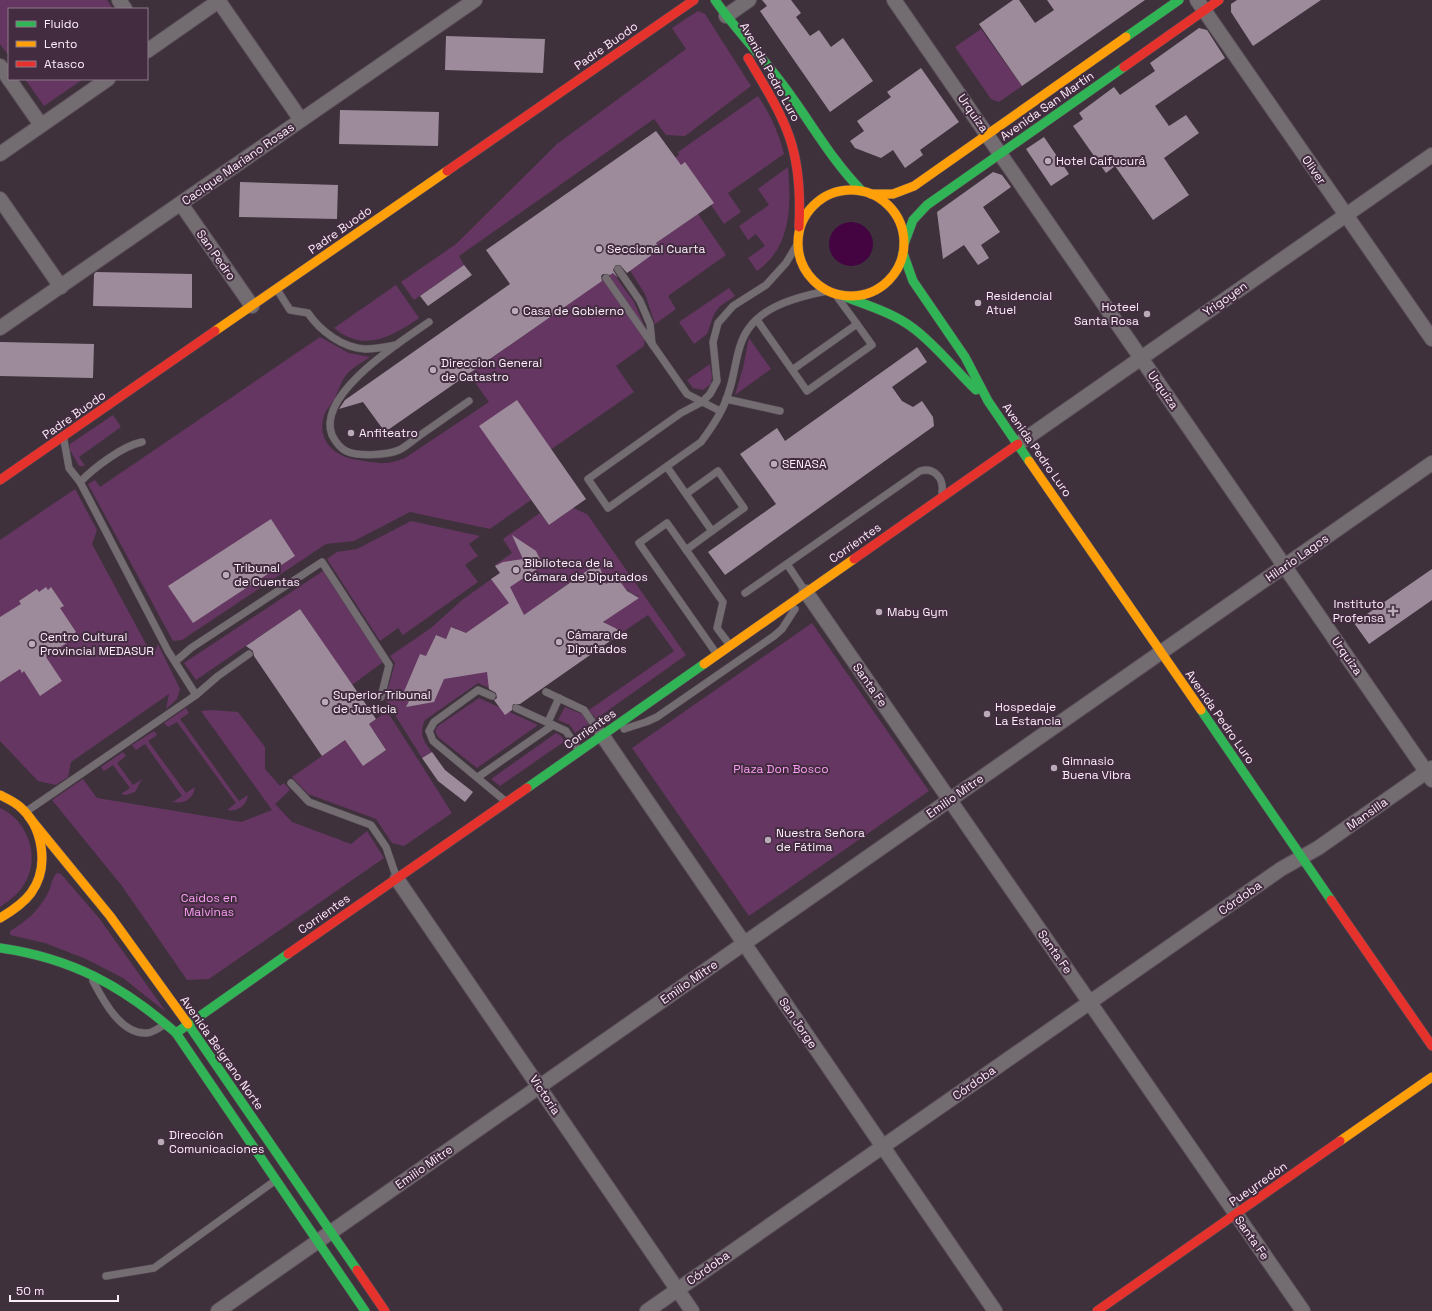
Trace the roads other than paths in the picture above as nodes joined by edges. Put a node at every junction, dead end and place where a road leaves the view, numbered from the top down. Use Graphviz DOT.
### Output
graph roads {
  1 [pos="219,0"];
  2 [pos="475,0"];
  3 [pos="694,0"];
  4 [pos="714,0"];
  5 [pos="749,0"];
  6 [pos="894,0"];
  7 [pos="1179,0"];
  8 [pos="1219,0"];
  9 [pos="1201,5"];
  10 [pos="726,16"];
  11 [pos="149,46"];
  12 [pos="0,66"];
  13 [pos="8,78"];
  14 [pos="10,80"];
  15 [pos="107,80"];
  16 [pos="302,120"];
  17 [pos="41,126"];
  18 [pos="988,134"];
  19 [pos="1001,153"];
  20 [pos="0,154"];
  21 [pos="1432,155"];
  22 [pos="867,193"];
  23 [pos="0,199"];
  24 [pos="180,204"];
  25 [pos="1346,215"];
  26 [pos="798,239"];
  27 [pos="904,248"];
  28 [pos="618,269"];
  29 [pos="606,278"];
  30 [pos="61,286"];
  31 [pos="276,289"];
  32 [pos="835,294"];
  33 [pos="252,306"];
  34 [pos="757,320"];
  35 [pos="429,322"];
  36 [pos="857,324"];
  37 [pos="0,328"];
  38 [pos="1432,339"];
  39 [pos="652,344"];
  40 [pos="396,345"];
  41 [pos="1142,358"];
  42 [pos="792,370"];
  43 [pos="726,399"];
  44 [pos="988,401"];
  45 [pos="469,402"];
  46 [pos="702,402"];
  47 [pos="720,411"];
  48 [pos="780,411"];
  49 [pos="63,436"];
  50 [pos="142,442"];
  51 [pos="1018,444"];
  52 [pos="1432,463"];
  53 [pos="667,467"];
  54 [pos="0,480"];
  55 [pos="80,482"];
  56 [pos="686,494"];
  57 [pos="937,501"];
  58 [pos="712,531"];
  59 [pos="686,550"];
  60 [pos="787,564"];
  61 [pos="1285,566"];
  62 [pos="806,592"];
  63 [pos="745,593"];
  64 [pos="730,646"];
  65 [pos="1161,652"];
  66 [pos="249,654"];
  67 [pos="717,654"];
  68 [pos="176,661"];
  69 [pos="546,692"];
  70 [pos="196,695"];
  71 [pos="492,696"];
  72 [pos="381,697"];
  73 [pos="559,698"];
  74 [pos="516,708"];
  75 [pos="550,724"];
  76 [pos="602,735"];
  77 [pos="580,751"];
  78 [pos="1430,773"];
  79 [pos="478,777"];
  80 [pos="291,784"];
  81 [pos="0,787"];
  82 [pos="0,795"];
  83 [pos="950,800"];
  84 [pos="506,802"];
  85 [pos="26,813"];
  86 [pos="1302,857"];
  87 [pos="397,878"];
  88 [pos="14,911"];
  89 [pos="0,918"];
  90 [pos="0,921"];
  91 [pos="0,944"];
  92 [pos="744,944"];
  93 [pos="0,948"];
  94 [pos="10,949"];
  95 [pos="88,973"];
  96 [pos="1090,1002"];
  97 [pos="166,1024"];
  98 [pos="188,1024"];
  99 [pos="176,1033"];
  100 [pos="1432,1046"];
  101 [pos="1432,1077"];
  102 [pos="539,1087"];
  103 [pos="883,1146"];
  104 [pos="289,1171"];
  105 [pos="276,1180"];
  106 [pos="1236,1214"];
  107 [pos="331,1232"];
  108 [pos="318,1241"];
  109 [pos="106,1276"];
  110 [pos="678,1290"];
  111 [pos="218,1311"];
  112 [pos="366,1311"];
  113 [pos="385,1311"];
  114 [pos="647,1311"];
  115 [pos="692,1311"];
  116 [pos="995,1311"];
  117 [pos="1097,1311"];
  118 [pos="1303,1311"];
  1 -- 11 [label="street"];
  1 -- 16 [label="street"];
  2 -- 16 [label="street, Cacique Mariano Rosas"];
  3 -- 31 [label="main road, Padre Buodo"];
  4 -- 10 [label="main road, Avenida Pedro Luro"];
  5 -- 10 [label="street"];
  6 -- 18 [label="street, Urquiza"];
  7 -- 18 [label="main road, Avenida San Martín"];
  8 -- 9 [label="main road, Avenida San Martín"];
  9 -- 19 [label="main road, Avenida San Martín"];
  9 -- 25 [label="street, Oliver"];
  10 -- 22 [label="main road, Avenida Pedro Luro"];
  10 -- 26 [label="main road, Avenida Pedro Luro"];
  12 -- 13 [label="street"];
  14 -- 17 [label="street"];
  15 -- 17 [label="street"];
  16 -- 24 [label="street, Cacique Mariano Rosas"];
  17 -- 20 [label="street"];
  18 -- 19 [label="street, Urquiza"];
  18 -- 22 [label="main road, Avenida San Martín"];
  19 -- 27 [label="main road, Avenida San Martín"];
  19 -- 41 [label="street, Urquiza"];
  21 -- 25 [label="street, Yrigoyen"];
  22 -- 26 [label="main road"];
  22 -- 27 [label="main road"];
  23 -- 30 [label="street"];
  24 -- 30 [label="street, Cacique Mariano Rosas"];
  24 -- 33 [label="street, San Pedro"];
  25 -- 38 [label="street, Oliver"];
  25 -- 41 [label="street, Yrigoyen"];
  26 -- 32 [label="main road"];
  26 -- 46 [label="lane"];
  27 -- 32 [label="main road"];
  27 -- 44 [label="main road, Avenida Pedro Luro"];
  28 -- 39 [label="lane"];
  29 -- 39 [label="lane"];
  30 -- 37 [label="street, Cacique Mariano Rosas"];
  31 -- 33 [label="main road, Padre Buodo"];
  31 -- 40 [label="lane"];
  32 -- 34 [label="lane"];
  32 -- 36 [label="lane"];
  32 -- 44 [label="main road, Avenida Pedro Luro"];
  33 -- 49 [label="main road, Padre Buodo"];
  34 -- 42 [label="lane"];
  34 -- 43 [label="lane"];
  35 -- 40 [label="lane"];
  36 -- 42 [label="lane"];
  36 -- 42 [label="lane"];
  39 -- 46 [label="lane"];
  40 -- 45 [label="lane"];
  41 -- 51 [label="street, Yrigoyen"];
  41 -- 61 [label="street, Urquiza"];
  43 -- 47 [label="lane"];
  43 -- 48 [label="lane"];
  44 -- 51 [label="main road, Avenida Pedro Luro"];
  46 -- 47 [label="lane"];
  46 -- 53 [label="lane"];
  47 -- 53 [label="lane"];
  49 -- 54 [label="main road, Padre Buodo"];
  49 -- 55 [label="lane"];
  50 -- 55 [label="lane"];
  51 -- 57 [label="main road, Corrientes"];
  51 -- 65 [label="main road, Avenida Pedro Luro"];
  52 -- 61 [label="street, Hilario Lagos"];
  53 -- 56 [label="lane"];
  55 -- 68 [label="lane"];
  56 -- 58 [label="lane"];
  56 -- 58 [label="lane"];
  57 -- 60 [label="lane"];
  57 -- 62 [label="main road, Corrientes"];
  58 -- 59 [label="lane"];
  59 -- 64 [label="lane"];
  59 -- 67 [label="lane"];
  60 -- 62 [label="lane"];
  60 -- 63 [label="lane"];
  61 -- 65 [label="street, Hilario Lagos"];
  61 -- 78 [label="street, Urquiza"];
  62 -- 64 [label="main road, Corrientes"];
  62 -- 76 [label="lane"];
  62 -- 83 [label="street, Santa Fe"];
  64 -- 67 [label="main road, Corrientes"];
  65 -- 83 [label="street, Emilio Mitre"];
  65 -- 86 [label="main road, Avenida Pedro Luro"];
  66 -- 70 [label="lane"];
  67 -- 76 [label="main road, Corrientes"];
  68 -- 70 [label="lane"];
  68 -- 72 [label="lane"];
  69 -- 73 [label="lane"];
  70 -- 85 [label="lane"];
  71 -- 79 [label="lane"];
  73 -- 75 [label="lane"];
  73 -- 76 [label="lane"];
  74 -- 75 [label="lane"];
  75 -- 77 [label="lane"];
  75 -- 79 [label="lane"];
  76 -- 77 [label="main road, Corrientes"];
  76 -- 92 [label="street, San Jorge"];
  77 -- 84 [label="main road, Corrientes"];
  78 -- 86 [label="street, Mansilla"];
  79 -- 84 [label="lane"];
  80 -- 87 [label="lane"];
  81 -- 85 [label="main road"];
  82 -- 85 [label="main road"];
  83 -- 92 [label="street, Emilio Mitre"];
  83 -- 96 [label="street, Santa Fe"];
  84 -- 87 [label="main road, Corrientes"];
  85 -- 88 [label="main road"];
  85 -- 98 [label="main road, Avenida Belgrano Norte"];
  86 -- 96 [label="street, Córdoba"];
  86 -- 100 [label="main road, Avenida Pedro Luro"];
  87 -- 98 [label="main road, Corrientes"];
  87 -- 102 [label="street, Victoria"];
  88 -- 89 [label="main road"];
  88 -- 90 [label="main road"];
  91 -- 94 [label="main road"];
  92 -- 102 [label="street, Emilio Mitre"];
  92 -- 103 [label="street, San Jorge"];
  93 -- 94 [label="main road"];
  94 -- 95 [label="main road"];
  95 -- 97 [label="main road"];
  95 -- 97 [label="lane"];
  96 -- 103 [label="street, Córdoba"];
  96 -- 106 [label="street, Santa Fe"];
  97 -- 99 [label="main road"];
  98 -- 99 [label="main road, Corrientes"];
  98 -- 104 [label="main road, Avenida Belgrano Norte"];
  99 -- 105 [label="main road"];
  101 -- 106 [label="main road, Pueyrredón"];
  102 -- 107 [label="street, Emilio Mitre"];
  102 -- 110 [label="street, Victoria"];
  103 -- 110 [label="street, Córdoba"];
  103 -- 116 [label="street, San Jorge"];
  104 -- 105 [label="lane"];
  104 -- 107 [label="main road, Avenida Belgrano Norte"];
  105 -- 108 [label="main road"];
  105 -- 109 [label="lane"];
  106 -- 117 [label="main road, Pueyrredón"];
  106 -- 118 [label="street, Santa Fe"];
  107 -- 108 [label="street, Emilio Mitre"];
  107 -- 113 [label="main road, Avenida Belgrano Norte"];
  108 -- 111 [label="street, Emilio Mitre"];
  108 -- 112 [label="main road"];
  110 -- 114 [label="street, Córdoba"];
  110 -- 115 [label="street, Victoria"];
}
